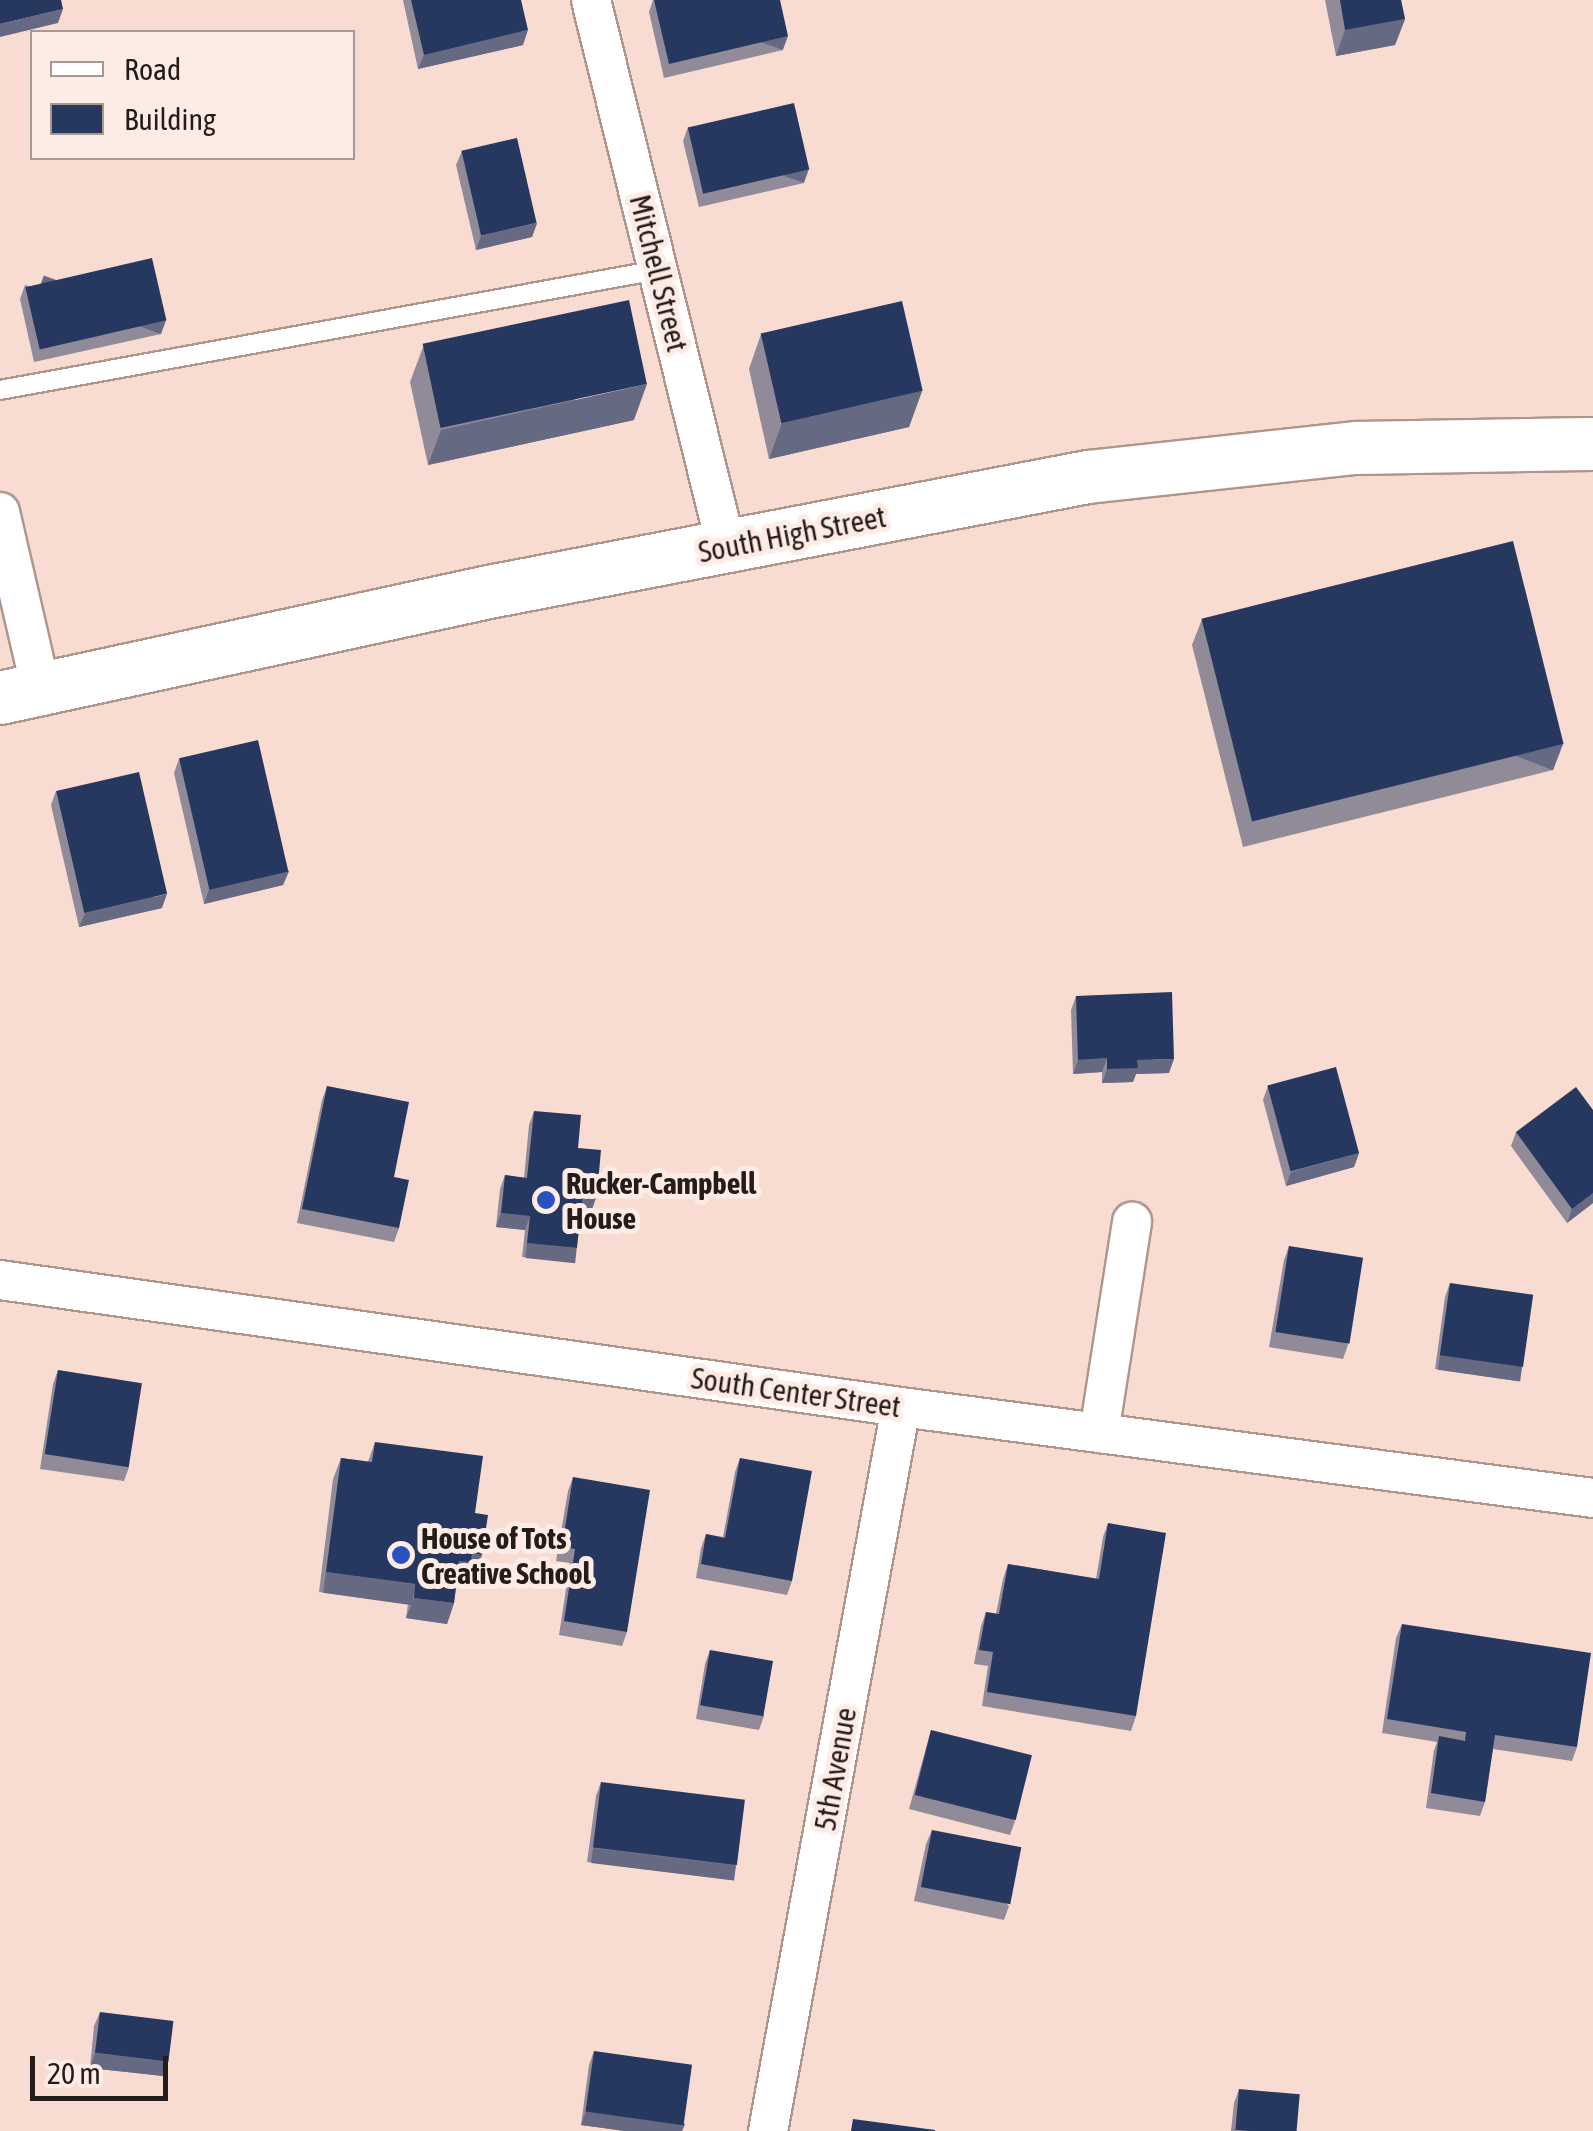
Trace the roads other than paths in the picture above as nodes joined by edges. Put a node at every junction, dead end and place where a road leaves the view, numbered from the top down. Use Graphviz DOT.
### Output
graph roads {
  1 [pos="592,0"];
  2 [pos="658,270"];
  3 [pos="0,390"];
  4 [pos="1593,444"];
  5 [pos="0,512"];
  6 [pos="726,546"];
  7 [pos="20,694"];
  8 [pos="1132,1222"];
  9 [pos="0,1280"];
  10 [pos="901,1407"];
  11 [pos="1098,1432"];
  12 [pos="1593,1498"];
  13 [pos="768,2131"];
  1 -- 2 [label="street, Mitchell Street"];
  2 -- 3 [label="lane"];
  2 -- 6 [label="street, Mitchell Street"];
  4 -- 6 [label="main road, South High Street"];
  5 -- 7 [label="street"];
  6 -- 7 [label="main road, South High Street"];
  8 -- 11 [label="street"];
  9 -- 10 [label="street, South Center Street"];
  10 -- 11 [label="street, South Center Street"];
  10 -- 13 [label="street, 5th Avenue"];
  11 -- 12 [label="street, South Center Street"];
}
